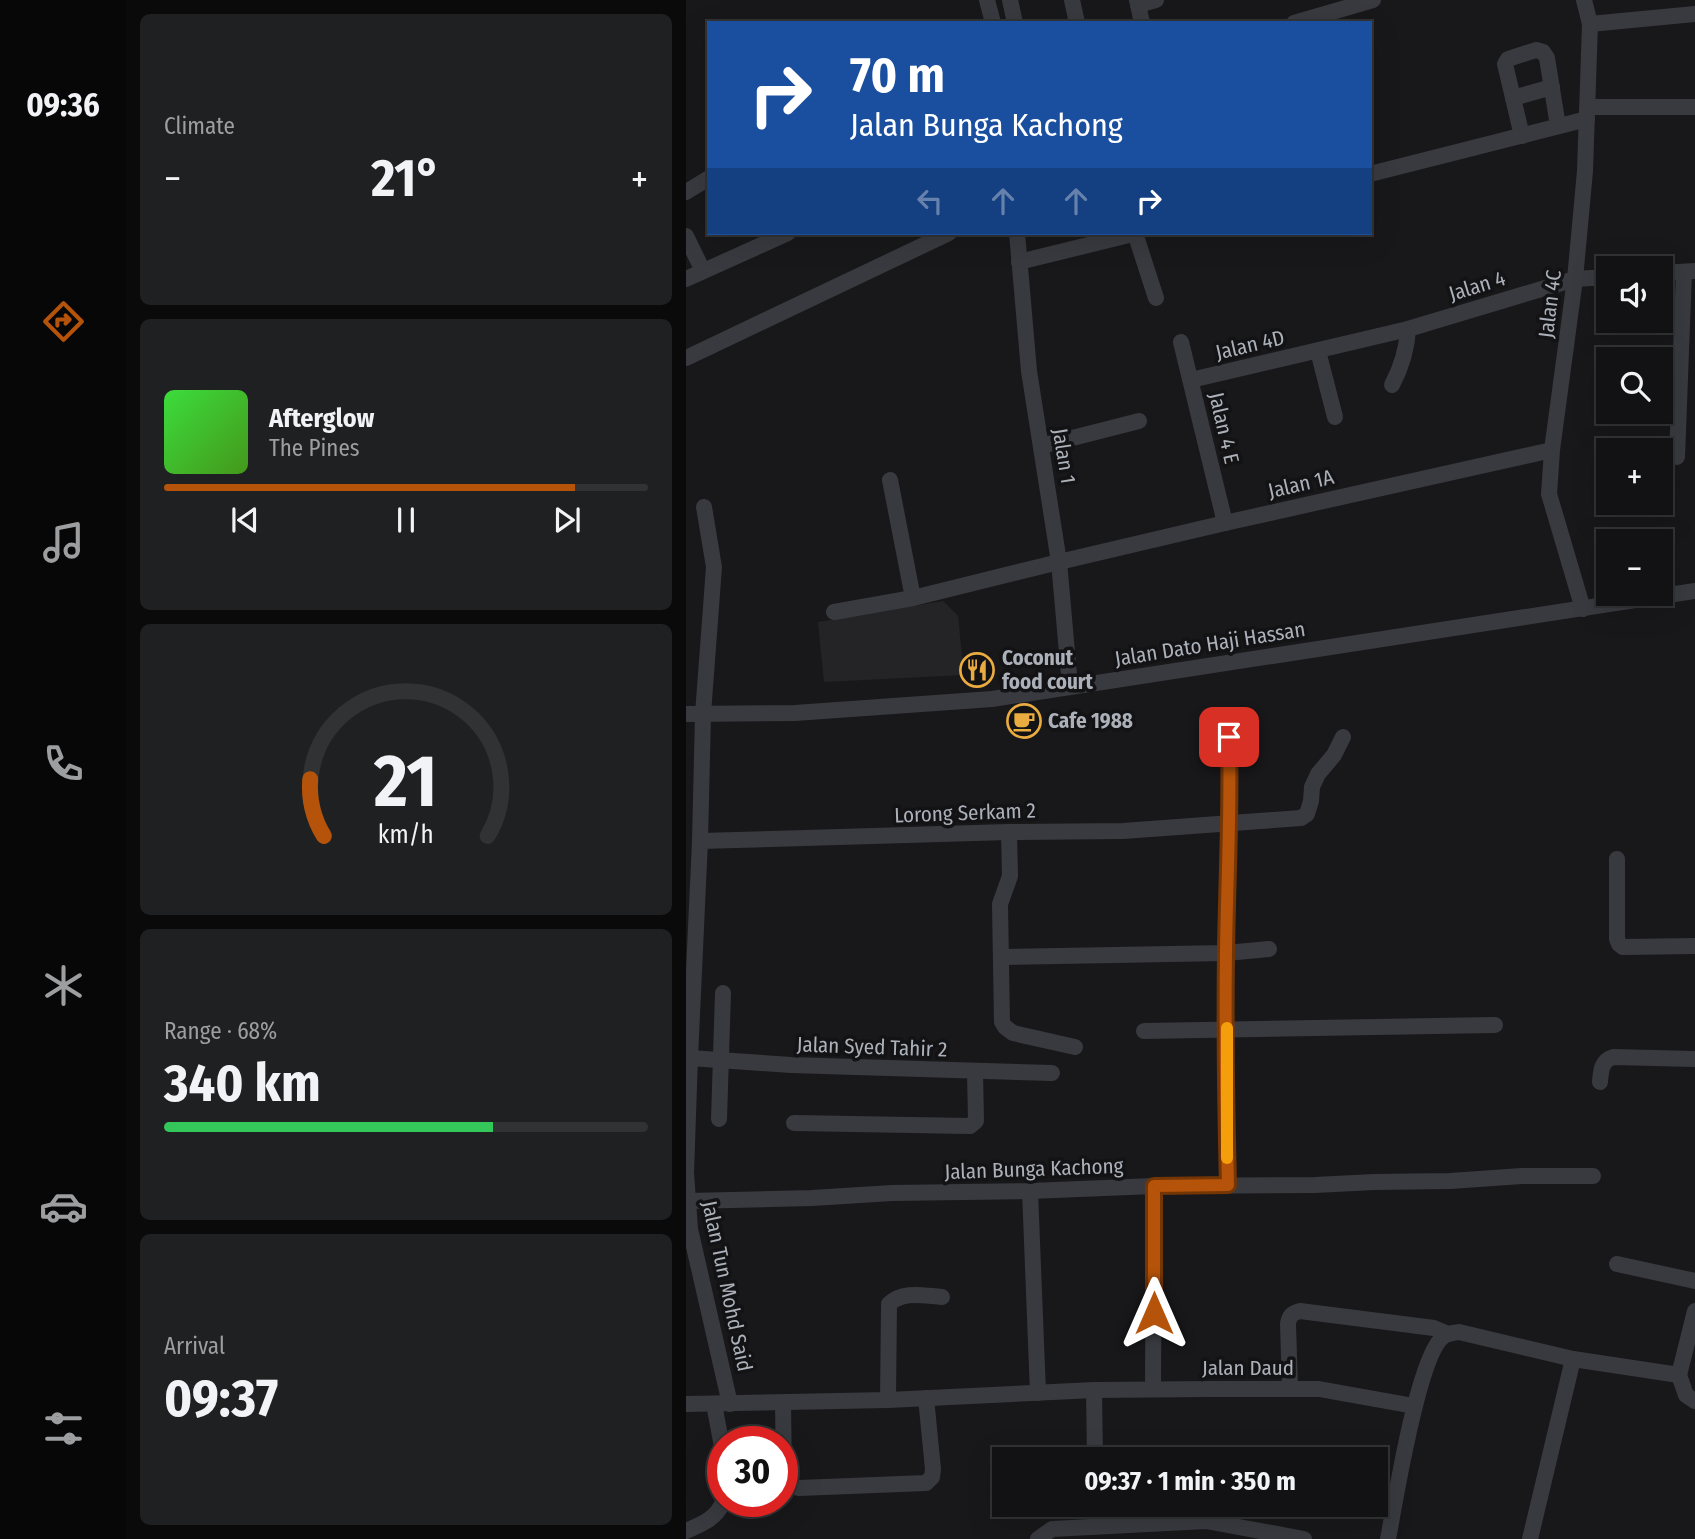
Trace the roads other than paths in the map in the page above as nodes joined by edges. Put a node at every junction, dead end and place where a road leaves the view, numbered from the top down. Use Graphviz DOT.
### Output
graph roads {
  1 [pos="988,0"];
  2 [pos="1010,0"];
  3 [pos="1072,0"];
  4 [pos="1156,0"];
  5 [pos="1373,0"];
  6 [pos="1584,0"];
  7 [pos="1138,2"];
  8 [pos="1695,14"];
  9 [pos="993,21"];
  10 [pos="1015,21"];
  11 [pos="1076,21"];
  12 [pos="1142,21"];
  13 [pos="1301,21"];
  14 [pos="1590,24"];
  15 [pos="1552,87"];
  16 [pos="1513,98"];
  17 [pos="1695,107"];
  18 [pos="1588,113"];
  19 [pos="1559,127"];
  20 [pos="1522,136"];
  21 [pos="1372,174"];
  22 [pos="707,179"];
  23 [pos="686,192"];
  24 [pos="778,235"];
  25 [pos="945,235"];
  26 [pos="1017,235"];
  27 [pos="1128,235"];
  28 [pos="1137,235"];
  29 [pos="686,236"];
  30 [pos="754,240"];
  31 [pos="1019,262"];
  32 [pos="703,271"];
  33 [pos="1689,272"];
  34 [pos="1596,277"];
  35 [pos="686,279"];
  36 [pos="1575,279"];
  37 [pos="1156,298"];
  38 [pos="1408,329"];
  39 [pos="1181,342"];
  40 [pos="1358,342"];
  41 [pos="1318,351"];
  42 [pos="686,358"];
  43 [pos="1191,380"];
  44 [pos="1392,385"];
  45 [pos="1335,417"];
  46 [pos="1139,421"];
  47 [pos="1041,446"];
  48 [pos="1552,450"];
  49 [pos="1677,457"];
  50 [pos="891,480"];
  51 [pos="704,508"];
  52 [pos="1225,523"];
  53 [pos="1059,562"];
  54 [pos="1695,591"];
  55 [pos="913,598"];
  56 [pos="941,603"];
  57 [pos="1583,609"];
  58 [pos="864,611"];
  59 [pos="828,617"];
  60 [pos="1070,686"];
  61 [pos="686,714"];
  62 [pos="703,715"];
  63 [pos="1229,737"];
  64 [pos="1343,737"];
  65 [pos="1230,823"];
  66 [pos="1009,832"];
  67 [pos="695,834"];
  68 [pos="1617,859"];
  69 [pos="1695,946"];
  70 [pos="1269,949"];
  71 [pos="1226,953"];
  72 [pos="1001,957"];
  73 [pos="690,980"];
  74 [pos="723,993"];
  75 [pos="1495,1025"];
  76 [pos="1227,1030"];
  77 [pos="1144,1031"];
  78 [pos="1076,1047"];
  79 [pos="690,1058"];
  80 [pos="1695,1059"];
  81 [pos="721,1061"];
  82 [pos="975,1072"];
  83 [pos="1052,1073"];
  84 [pos="1600,1082"];
  85 [pos="687,1113"];
  86 [pos="719,1119"];
  87 [pos="794,1124"];
  88 [pos="1593,1176"];
  89 [pos="1228,1185"];
  90 [pos="1154,1186"];
  91 [pos="1030,1191"];
  92 [pos="687,1201"];
  93 [pos="1617,1264"];
  94 [pos="693,1265"];
  95 [pos="1695,1281"];
  96 [pos="942,1297"];
  97 [pos="1695,1311"];
  98 [pos="1448,1334"];
  99 [pos="1573,1359"];
  100 [pos="1679,1375"];
  101 [pos="1153,1389"];
  102 [pos="1290,1389"];
  103 [pos="1094,1390"];
  104 [pos="1038,1393"];
  105 [pos="926,1398"];
  106 [pos="888,1400"];
  107 [pos="1695,1401"];
  108 [pos="783,1403"];
  109 [pos="686,1404"];
  110 [pos="722,1404"];
  111 [pos="1415,1406"];
  112 [pos="722,1426"];
  113 [pos="1095,1447"];
  114 [pos="714,1517"];
  115 [pos="1097,1517"];
  116 [pos="1097,1526"];
  117 [pos="686,1531"];
  118 [pos="1038,1539"];
  119 [pos="1304,1539"];
  120 [pos="1388,1539"];
  121 [pos="1530,1539"];
  1 -- 9 [label="street"];
  2 -- 10 [label="street"];
  3 -- 11 [label="street"];
  4 -- 7 [label="street"];
  5 -- 13 [label="street"];
  6 -- 14 [label="street, Jalan 4C"];
  7 -- 12 [label="street"];
  8 -- 14 [label="street"];
  14 -- 18 [label="street, Jalan 4C"];
  15 -- 16 [label="street"];
  15 -- 16 [label="street"];
  15 -- 19 [label="street"];
  16 -- 20 [label="street"];
  17 -- 18 [label="street"];
  18 -- 19 [label="street"];
  18 -- 36 [label="street, Jalan 4C"];
  19 -- 20 [label="street"];
  20 -- 21 [label="street"];
  22 -- 23 [label="street"];
  24 -- 30 [label="street"];
  25 -- 42 [label="street"];
  26 -- 31 [label="street, Jalan 1"];
  27 -- 31 [label="street"];
  28 -- 37 [label="street"];
  29 -- 32 [label="street"];
  30 -- 32 [label="street"];
  31 -- 47 [label="street, Jalan 1"];
  32 -- 35 [label="street"];
  33 -- 49 [label="street"];
  34 -- 36 [label="street, Jalan 4"];
  36 -- 38 [label="street, Jalan 4"];
  36 -- 48 [label="street, Jalan 4C"];
  38 -- 40 [label="street, Jalan 4"];
  38 -- 44 [label="street"];
  39 -- 43 [label="street, Jalan 4 E"];
  40 -- 41 [label="street, Jalan 4D"];
  41 -- 43 [label="street, Jalan 4D"];
  41 -- 45 [label="street, Jalan 4D"];
  43 -- 52 [label="street, Jalan 4 E"];
  46 -- 47 [label="street"];
  47 -- 53 [label="street, Jalan 1"];
  48 -- 52 [label="street, Jalan 1A"];
  48 -- 57 [label="street, Jalan 4C"];
  50 -- 55 [label="street"];
  51 -- 62 [label="street, Jalan Tun Mohd Said"];
  52 -- 53 [label="street, Jalan 1A"];
  53 -- 55 [label="street, Jalan 1A"];
  53 -- 60 [label="street, Jalan 1"];
  54 -- 57 [label="street, Jalan Dato Haji Hassan"];
  55 -- 58 [label="street, Jalan 1A"];
  56 -- 58 [label="street"];
  57 -- 60 [label="street, Jalan Dato Haji Hassan"];
  58 -- 59 [label="street"];
  60 -- 62 [label="street, Jalan Dato Haji Hassan"];
  61 -- 62 [label="street, Jalan Dato Haji Hassan"];
  62 -- 67 [label="street, Jalan Tun Mohd Said"];
  63 -- 65 [label="street"];
  64 -- 65 [label="street, Lorong Serkam 2"];
  65 -- 66 [label="street, Lorong Serkam 2"];
  65 -- 71 [label="street"];
  66 -- 67 [label="street, Lorong Serkam 2"];
  66 -- 72 [label="street"];
  67 -- 73 [label="street, Jalan Tun Mohd Said"];
  68 -- 69 [label="street"];
  70 -- 71 [label="street"];
  71 -- 72 [label="street"];
  71 -- 76 [label="street"];
  72 -- 78 [label="street"];
  73 -- 79 [label="street, Jalan Tun Mohd Said"];
  74 -- 81 [label="street"];
  75 -- 76 [label="street"];
  76 -- 77 [label="street"];
  76 -- 89 [label="street"];
  79 -- 81 [label="street, Jalan Syed Tahir 2"];
  79 -- 85 [label="street, Jalan Tun Mohd Said"];
  80 -- 84 [label="street"];
  81 -- 82 [label="street, Jalan Syed Tahir 2"];
  81 -- 86 [label="street"];
  82 -- 83 [label="street, Jalan Syed Tahir 2"];
  82 -- 87 [label="street"];
  85 -- 92 [label="street, Jalan Tun Mohd Said"];
  88 -- 89 [label="street, Jalan Bunga Kachong"];
  89 -- 90 [label="street, Jalan Bunga Kachong"];
  90 -- 91 [label="street, Jalan Bunga Kachong"];
  90 -- 101 [label="street"];
  91 -- 92 [label="street, Jalan Bunga Kachong"];
  91 -- 104 [label="street"];
  92 -- 94 [label="street, Jalan Tun Mohd Said"];
  93 -- 95 [label="street"];
  94 -- 110 [label="street, Jalan Tun Mohd Said"];
  96 -- 106 [label="street"];
  97 -- 100 [label="street"];
  98 -- 99 [label="street"];
  98 -- 102 [label="street"];
  98 -- 111 [label="street"];
  99 -- 100 [label="street"];
  99 -- 121 [label="street"];
  100 -- 107 [label="street"];
  101 -- 102 [label="street, Jalan Daud"];
  101 -- 103 [label="street, Jalan Daud"];
  102 -- 111 [label="street, Jalan Daud"];
  103 -- 104 [label="street, Jalan Daud"];
  103 -- 113 [label="street"];
  104 -- 105 [label="street, Jalan Daud"];
  105 -- 106 [label="street, Jalan Daud"];
  105 -- 108 [label="street"];
  106 -- 108 [label="street, Jalan Daud"];
  108 -- 110 [label="street, Jalan Daud"];
  109 -- 110 [label="street, Jalan Daud"];
  110 -- 112 [label="street, Jalan Tun Mohd Said"];
  111 -- 120 [label="street"];
  114 -- 117 [label="street"];
  115 -- 116 [label="street"];
  116 -- 118 [label="street"];
  116 -- 119 [label="street"];
}
